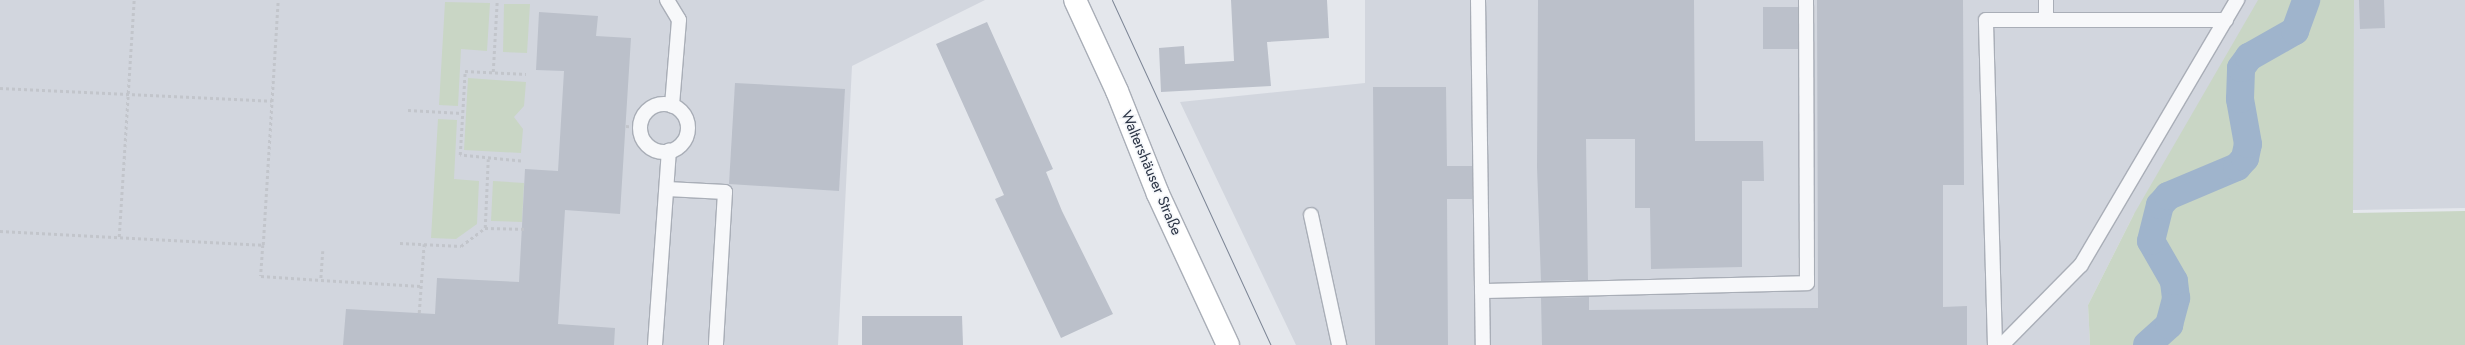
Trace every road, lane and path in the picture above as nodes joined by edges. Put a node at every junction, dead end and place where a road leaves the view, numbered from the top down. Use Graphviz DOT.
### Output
graph roads {
  1 [pos="134,0"];
  2 [pos="278,0"];
  3 [pos="497,0"];
  4 [pos="667,0"];
  5 [pos="1075,0"];
  6 [pos="1478,0"];
  7 [pos="1806,0"];
  8 [pos="2046,0"];
  9 [pos="2237,0"];
  10 [pos="2046,20"];
  11 [pos="2226,20"];
  12 [pos="493,72"];
  13 [pos="526,74"];
  14 [pos="0,88"];
  15 [pos="128,94"];
  16 [pos="272,101"];
  17 [pos="672,106"];
  18 [pos="408,110"];
  19 [pos="462,113"];
  20 [pos="669,151"];
  21 [pos="488,159"];
  22 [pos="521,161"];
  23 [pos="667,189"];
  24 [pos="1311,215"];
  25 [pos="485,228"];
  26 [pos="527,229"];
  27 [pos="0,231"];
  28 [pos="119,237"];
  29 [pos="400,243"];
  30 [pos="424,244"];
  31 [pos="263,245"];
  32 [pos="323,251"];
  33 [pos="321,280"];
  34 [pos="421,286"];
  35 [pos="1482,291"];
  36 [pos="419,314"];
  37 [pos="655,345"];
  38 [pos="716,345"];
  39 [pos="1228,345"];
  40 [pos="1339,345"];
  41 [pos="1483,345"];
  42 [pos="1994,345"];
  43 [pos="2002,345"];
  1 -- 15 [label="path"];
  2 -- 16 [label="path"];
  3 -- 12 [label="path"];
  4 -- 17 [label="lane"];
  5 -- 39 [label="main road, Waltershäuser Straße"];
  6 -- 35 [label="lane"];
  7 -- 35 [label="lane"];
  8 -- 10 [label="lane"];
  9 -- 11 [label="lane"];
  10 -- 11 [label="lane"];
  10 -- 42 [label="lane"];
  11 -- 43 [label="lane"];
  12 -- 13 [label="path"];
  12 -- 19 [label="path"];
  14 -- 15 [label="path"];
  15 -- 16 [label="path"];
  15 -- 28 [label="path"];
  16 -- 31 [label="path"];
  17 -- 20 [label="lane"];
  17 -- 20 [label="lane"];
  18 -- 19 [label="path"];
  19 -- 21 [label="path"];
  20 -- 23 [label="lane"];
  21 -- 22 [label="path"];
  21 -- 25 [label="path"];
  23 -- 37 [label="lane"];
  23 -- 38 [label="lane"];
  24 -- 40 [label="lane"];
  25 -- 26 [label="path"];
  25 -- 30 [label="path"];
  27 -- 28 [label="path"];
  28 -- 31 [label="path"];
  29 -- 30 [label="path"];
  30 -- 34 [label="path"];
  31 -- 33 [label="path"];
  32 -- 33 [label="path"];
  33 -- 34 [label="path"];
  34 -- 36 [label="path"];
  35 -- 41 [label="lane"];
}
